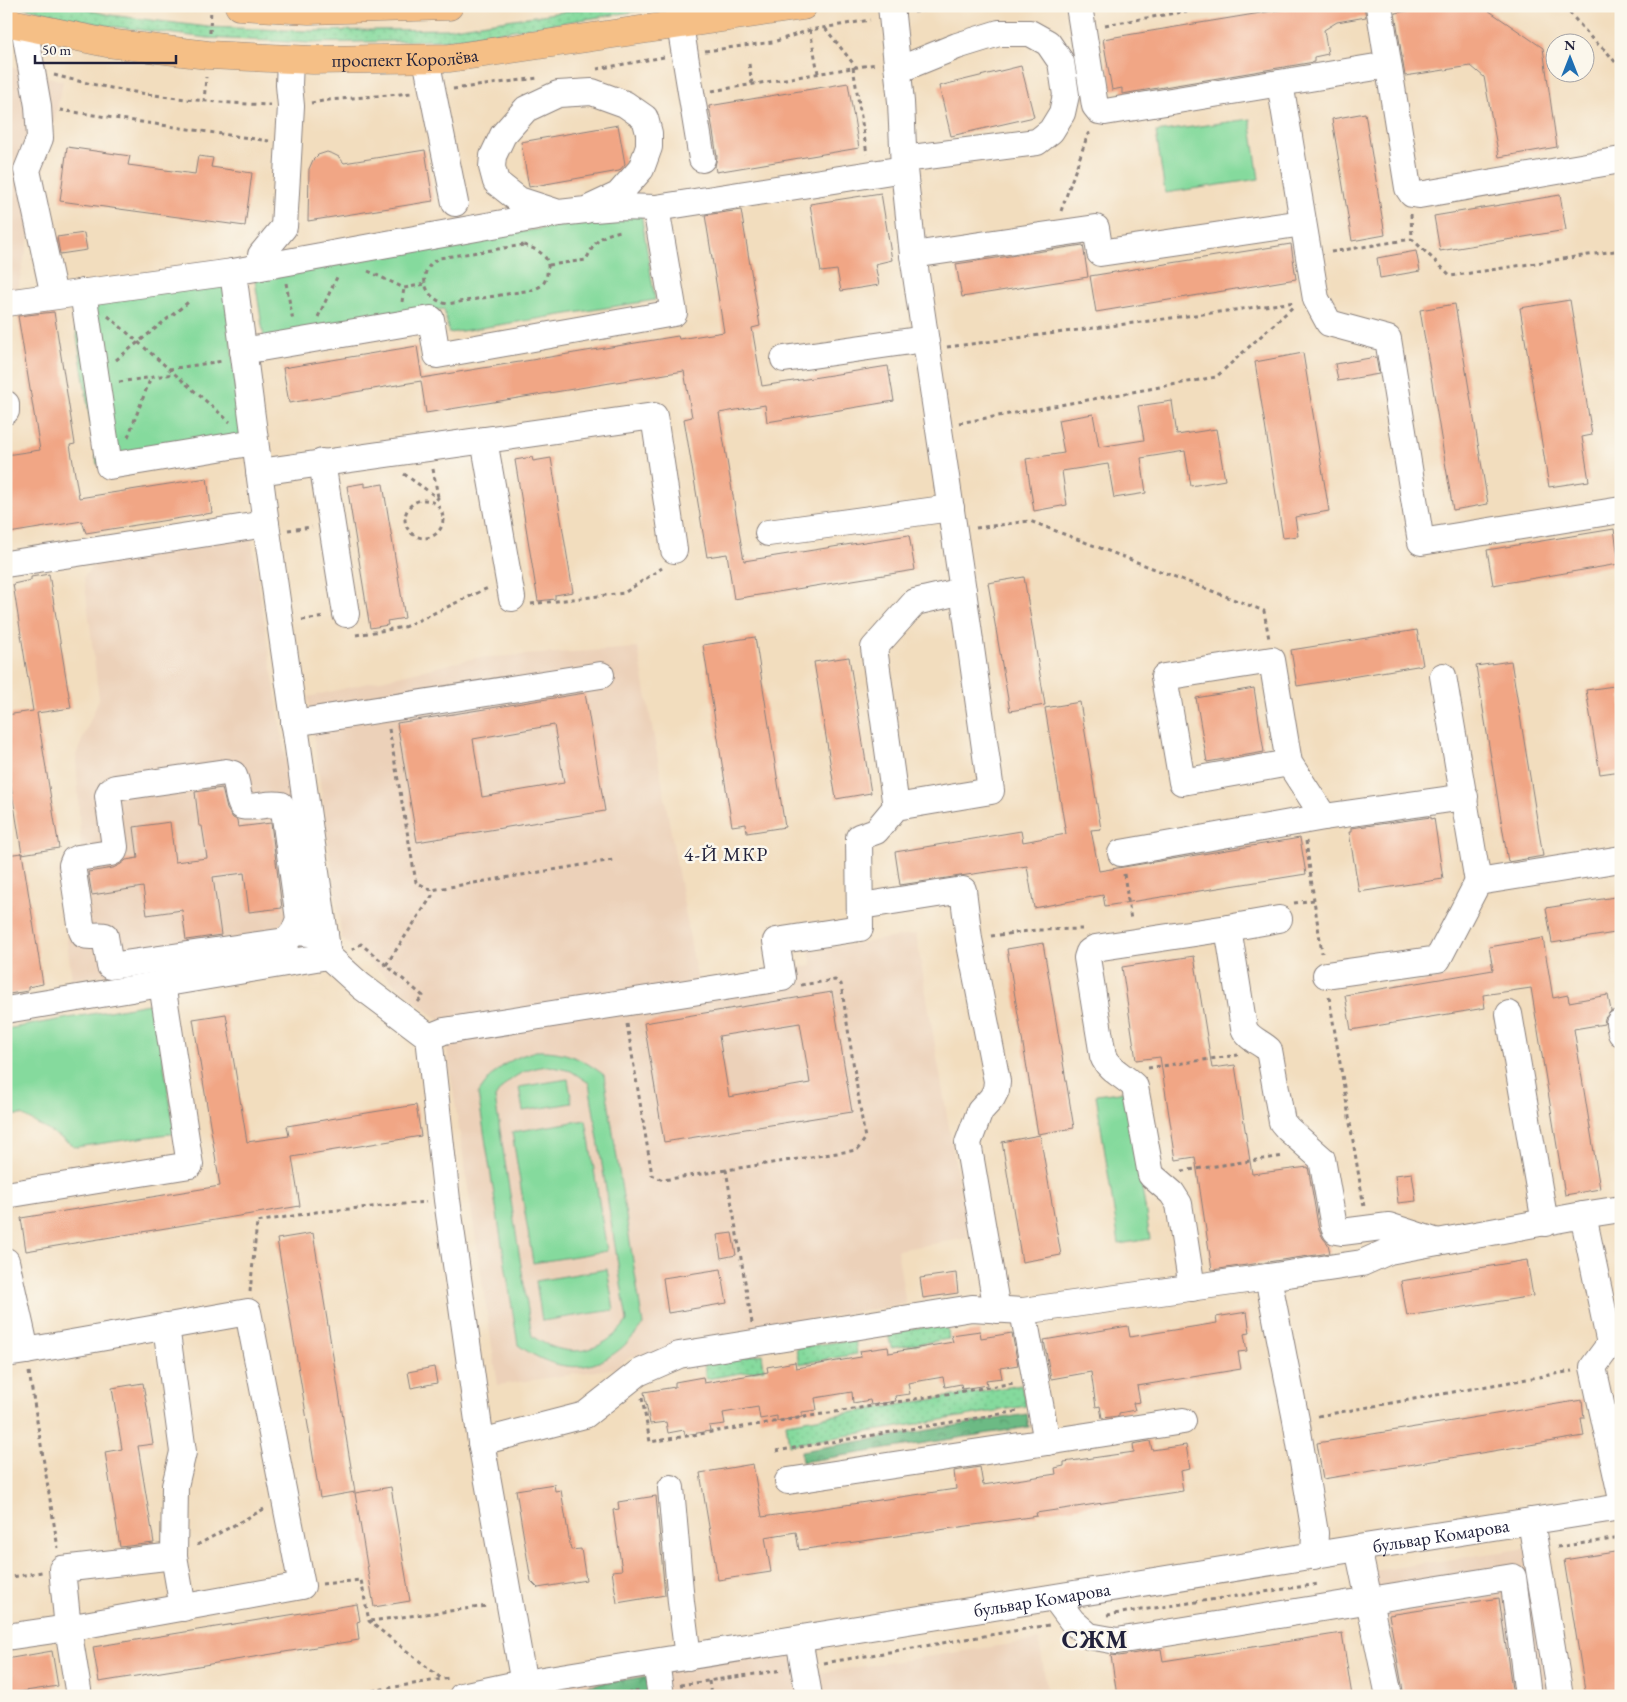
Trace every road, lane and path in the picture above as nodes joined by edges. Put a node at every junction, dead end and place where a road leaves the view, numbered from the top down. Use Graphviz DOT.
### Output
graph roads {
  1 [pos="239,6"];
  2 [pos="891,6"];
  3 [pos="1217,6"];
  4 [pos="1379,6"];
  5 [pos="1564,6"];
  6 [pos="437,7"];
  7 [pos="720,12"];
  8 [pos="1084,12"];
  9 [pos="807,18"];
  10 [pos="15,24"];
  11 [pos="680,25"];
  12 [pos="825,28"];
  13 [pos="426,59"];
  14 [pos="290,60"];
  15 [pos="749,64"];
  16 [pos="898,65"];
  17 [pos="1388,66"];
  18 [pos="855,67"];
  19 [pos="1621,70"];
  20 [pos="818,73"];
  21 [pos="1280,83"];
  22 [pos="752,84"];
  23 [pos="692,94"];
  24 [pos="38,106"];
  25 [pos="1088,134"];
  26 [pos="289,145"];
  27 [pos="702,159"];
  28 [pos="1621,160"];
  29 [pos="904,164"];
  30 [pos="871,174"];
  31 [pos="1412,194"];
  32 [pos="455,203"];
  33 [pos="656,208"];
  34 [pos="586,210"];
  35 [pos="559,213"];
  36 [pos="1303,223"];
  37 [pos="624,230"];
  38 [pos="1052,235"];
  39 [pos="1412,239"];
  40 [pos="1621,250"];
  41 [pos="913,255"];
  42 [pos="1308,255"];
  43 [pos="344,256"];
  44 [pos="271,265"];
  45 [pos="549,265"];
  46 [pos="222,273"];
  47 [pos="425,284"];
  48 [pos="85,292"];
  49 [pos="54,296"];
  50 [pos="6,303"];
  51 [pos="302,341"];
  52 [pos="138,342"];
  53 [pos="926,344"];
  54 [pos="244,354"];
  55 [pos="784,359"];
  56 [pos="109,365"];
  57 [pos="169,369"];
  58 [pos="174,374"];
  59 [pos="151,377"];
  60 [pos="112,383"];
  61 [pos="6,404"];
  62 [pos="6,411"];
  63 [pos="939,426"];
  64 [pos="484,440"];
  65 [pos="250,443"];
  66 [pos="429,448"];
  67 [pos="378,455"];
  68 [pos="322,462"];
  69 [pos="122,464"];
  70 [pos="259,472"];
  71 [pos="438,498"];
  72 [pos="434,502"];
  73 [pos="1621,510"];
  74 [pos="953,519"];
  75 [pos="332,524"];
  76 [pos="273,527"];
  77 [pos="768,533"];
  78 [pos="674,550"];
  79 [pos="6,564"];
  80 [pos="510,588"];
  81 [pos="963,591"];
  82 [pos="346,614"];
  83 [pos="301,620"];
  84 [pos="1272,660"];
  85 [pos="601,675"];
  86 [pos="1443,676"];
  87 [pos="386,709"];
  88 [pos="294,723"];
  89 [pos="1289,763"];
  90 [pos="1464,797"];
  91 [pos="896,807"];
  92 [pos="1314,819"];
  93 [pos="1120,852"];
  94 [pos="1621,859"];
  95 [pos="613,860"];
  96 [pos="1478,882"];
  97 [pos="431,890"];
  98 [pos="1314,900"];
  99 [pos="861,906"];
  100 [pos="1279,919"];
  101 [pos="1228,928"];
  102 [pos="1085,929"];
  103 [pos="294,932"];
  104 [pos="969,939"];
  105 [pos="334,948"];
  106 [pos="110,966"];
  107 [pos="386,966"];
  108 [pos="1326,975"];
  109 [pos="782,978"];
  110 [pos="162,984"];
  111 [pos="114,992"];
  112 [pos="623,1003"];
  113 [pos="413,1008"];
  114 [pos="6,1010"];
  115 [pos="1509,1014"];
  116 [pos="429,1037"];
  117 [pos="1269,1050"];
  118 [pos="1118,1072"];
  119 [pos="1314,1151"];
  120 [pos="726,1170"];
  121 [pos="1151,1175"];
  122 [pos="6,1194"];
  123 [pos="447,1200"];
  124 [pos="1621,1210"];
  125 [pos="1583,1215"];
  126 [pos="1545,1223"];
  127 [pos="1368,1228"];
  128 [pos="1438,1242"];
  129 [pos="6,1261"];
  130 [pos="1268,1277"];
  131 [pos="1192,1288"];
  132 [pos="997,1310"];
  133 [pos="1023,1311"];
  134 [pos="248,1312"];
  135 [pos="1621,1314"];
  136 [pos="166,1326"];
  137 [pos="755,1343"];
  138 [pos="1610,1344"];
  139 [pos="16,1352"];
  140 [pos="1593,1368"];
  141 [pos="638,1374"];
  142 [pos="1017,1382"];
  143 [pos="1022,1411"];
  144 [pos="1296,1420"];
  145 [pos="1183,1421"];
  146 [pos="481,1442"];
  147 [pos="1047,1442"];
  148 [pos="776,1451"];
  149 [pos="788,1481"];
  150 [pos="671,1488"];
  151 [pos="1621,1494"];
  152 [pos="284,1498"];
  153 [pos="1621,1508"];
  154 [pos="1531,1521"];
  155 [pos="1621,1538"];
  156 [pos="1358,1548"];
  157 [pos="1536,1550"];
  158 [pos="174,1556"];
  159 [pos="1314,1556"];
  160 [pos="62,1569"];
  161 [pos="6,1578"];
  162 [pos="1324,1583"];
  163 [pos="302,1586"];
  164 [pos="1055,1598"];
  165 [pos="1368,1600"];
  166 [pos="509,1603"];
  167 [pos="183,1608"];
  168 [pos="369,1621"];
  169 [pos="1072,1621"];
  170 [pos="68,1628"];
  171 [pos="6,1637"];
  172 [pos="799,1639"];
  173 [pos="688,1657"];
  174 [pos="656,1662"];
  175 [pos="804,1666"];
  176 [pos="709,1681"];
  177 [pos="452,1688"];
  178 [pos="521,1688"];
  179 [pos="660,1692"];
  180 [pos="79,1696"];
  181 [pos="611,1696"];
  182 [pos="712,1696"];
  183 [pos="809,1696"];
  184 [pos="1389,1696"];
  185 [pos="1528,1696"];
  186 [pos="1560,1696"];
  1 -- 6 [label="main road"];
  2 -- 16 [label="street"];
  3 -- 8 [label="path"];
  4 -- 17 [label="street"];
  5 -- 19 [label="path"];
  7 -- 9 [label="main road, проспект Королёва"];
  7 -- 11 [label="main road, проспект Королёва"];
  8 -- 21 [label="street"];
  9 -- 20 [label="path"];
  10 -- 14 [label="main road, проспект Королёва"];
  10 -- 24 [label="street"];
  11 -- 13 [label="main road, проспект Королёва"];
  11 -- 23 [label="street"];
  12 -- 18 [label="path"];
  13 -- 14 [label="main road, проспект Королёва"];
  13 -- 32 [label="street"];
  14 -- 26 [label="street"];
  15 -- 22 [label="path"];
  16 -- 18 [label="path"];
  16 -- 29 [label="street"];
  16 -- 29 [label="street"];
  17 -- 21 [label="street"];
  17 -- 31 [label="street"];
  18 -- 20 [label="path"];
  18 -- 30 [label="path"];
  20 -- 22 [label="path"];
  21 -- 36 [label="street"];
  22 -- 23 [label="path"];
  23 -- 27 [label="street"];
  24 -- 26 [label="path"];
  24 -- 49 [label="street"];
  25 -- 38 [label="path"];
  26 -- 44 [label="street"];
  28 -- 31 [label="street"];
  29 -- 30 [label="street"];
  29 -- 41 [label="street"];
  30 -- 33 [label="street"];
  31 -- 39 [label="path"];
  33 -- 34 [label="street"];
  33 -- 51 [label="street"];
  34 -- 35 [label="street"];
  34 -- 35 [label="street"];
  35 -- 43 [label="street"];
  36 -- 38 [label="street"];
  36 -- 42 [label="street"];
  37 -- 45 [label="path"];
  38 -- 41 [label="street"];
  39 -- 40 [label="path"];
  39 -- 42 [label="path"];
  41 -- 53 [label="street"];
  42 -- 73 [label="street"];
  43 -- 44 [label="street"];
  43 -- 47 [label="path"];
  43 -- 51 [label="path"];
  44 -- 46 [label="street"];
  44 -- 51 [label="path"];
  45 -- 47 [label="path"];
  45 -- 47 [label="path"];
  46 -- 48 [label="street"];
  46 -- 52 [label="path"];
  46 -- 54 [label="street"];
  48 -- 49 [label="street"];
  48 -- 52 [label="path"];
  48 -- 69 [label="street"];
  49 -- 50 [label="street"];
  51 -- 54 [label="street"];
  52 -- 56 [label="path"];
  52 -- 57 [label="path"];
  53 -- 55 [label="street"];
  53 -- 63 [label="street"];
  53 -- 63 [label="path"];
  54 -- 57 [label="path"];
  54 -- 65 [label="street"];
  57 -- 58 [label="path"];
  58 -- 59 [label="path"];
  58 -- 65 [label="path"];
  59 -- 60 [label="path"];
  59 -- 69 [label="path"];
  61 -- 62 [label="street"];
  63 -- 74 [label="street"];
  64 -- 66 [label="street"];
  64 -- 78 [label="street"];
  64 -- 80 [label="street"];
  65 -- 69 [label="street"];
  65 -- 70 [label="street"];
  66 -- 67 [label="street"];
  66 -- 71 [label="path"];
  67 -- 68 [label="street"];
  67 -- 71 [label="path"];
  68 -- 70 [label="street"];
  68 -- 75 [label="street"];
  70 -- 76 [label="street"];
  71 -- 72 [label="path"];
  72 -- 72 [label="path"];
  74 -- 77 [label="street"];
  74 -- 81 [label="street"];
  74 -- 84 [label="path"];
  75 -- 76 [label="path"];
  75 -- 82 [label="street"];
  76 -- 79 [label="street"];
  76 -- 88 [label="street"];
  78 -- 80 [label="path"];
  80 -- 82 [label="path"];
  81 -- 91 [label="street"];
  81 -- 91 [label="street"];
  82 -- 83 [label="path"];
  84 -- 89 [label="street"];
  84 -- 89 [label="street"];
  85 -- 87 [label="street"];
  86 -- 90 [label="street"];
  87 -- 88 [label="street"];
  87 -- 97 [label="path"];
  88 -- 105 [label="street"];
  89 -- 92 [label="street"];
  90 -- 92 [label="street"];
  90 -- 96 [label="street"];
  91 -- 99 [label="street"];
  92 -- 93 [label="street"];
  92 -- 98 [label="path"];
  94 -- 96 [label="street"];
  95 -- 97 [label="path"];
  96 -- 108 [label="street"];
  97 -- 107 [label="path"];
  99 -- 104 [label="street"];
  99 -- 109 [label="street"];
  100 -- 101 [label="street"];
  101 -- 117 [label="street"];
  101 -- 118 [label="street"];
  102 -- 104 [label="path"];
  103 -- 105 [label="street"];
  103 -- 106 [label="street"];
  103 -- 106 [label="street"];
  104 -- 132 [label="street"];
  105 -- 107 [label="path"];
  105 -- 110 [label="street"];
  105 -- 116 [label="street"];
  106 -- 111 [label="street"];
  107 -- 113 [label="path"];
  108 -- 127 [label="path"];
  109 -- 112 [label="street"];
  109 -- 120 [label="path"];
  110 -- 111 [label="street"];
  110 -- 122 [label="street"];
  111 -- 114 [label="street"];
  112 -- 116 [label="street"];
  112 -- 120 [label="path"];
  115 -- 126 [label="street"];
  116 -- 123 [label="street"];
  117 -- 118 [label="path"];
  117 -- 119 [label="street"];
  118 -- 121 [label="street"];
  119 -- 121 [label="path"];
  119 -- 127 [label="street"];
  120 -- 137 [label="path"];
  121 -- 131 [label="street"];
  123 -- 134 [label="path"];
  123 -- 146 [label="street"];
  124 -- 125 [label="street"];
  125 -- 126 [label="street"];
  125 -- 138 [label="street"];
  126 -- 128 [label="street"];
  127 -- 128 [label="street"];
  128 -- 130 [label="street"];
  129 -- 139 [label="street"];
  130 -- 131 [label="street"];
  130 -- 144 [label="street"];
  131 -- 133 [label="street"];
  132 -- 133 [label="street"];
  132 -- 137 [label="street"];
  133 -- 147 [label="street"];
  134 -- 136 [label="street"];
  134 -- 152 [label="street"];
  135 -- 138 [label="street"];
  136 -- 139 [label="street"];
  136 -- 158 [label="street"];
  137 -- 141 [label="street"];
  138 -- 140 [label="street"];
  139 -- 160 [label="path"];
  140 -- 144 [label="path"];
  140 -- 151 [label="street"];
  141 -- 142 [label="path"];
  141 -- 146 [label="street"];
  143 -- 148 [label="path"];
  144 -- 159 [label="street"];
  145 -- 147 [label="street"];
  146 -- 166 [label="street"];
  147 -- 149 [label="street"];
  150 -- 173 [label="street"];
  152 -- 158 [label="path"];
  152 -- 163 [label="street"];
  153 -- 154 [label="street, бульвар Комарова"];
  154 -- 156 [label="street, бульвар Комарова"];
  154 -- 157 [label="street"];
  155 -- 157 [label="path"];
  156 -- 159 [label="street, бульвар Комарова"];
  156 -- 165 [label="street"];
  157 -- 186 [label="street"];
  158 -- 160 [label="street"];
  158 -- 167 [label="street"];
  159 -- 164 [label="street, бульвар Комарова"];
  160 -- 161 [label="path"];
  160 -- 170 [label="street"];
  162 -- 169 [label="path"];
  163 -- 167 [label="street"];
  163 -- 168 [label="path"];
  164 -- 169 [label="street"];
  164 -- 172 [label="street, бульвар Комарова"];
  165 -- 169 [label="street"];
  165 -- 184 [label="street"];
  165 -- 185 [label="street"];
  166 -- 168 [label="path"];
  166 -- 178 [label="street"];
  167 -- 170 [label="street"];
  168 -- 177 [label="path"];
  169 -- 175 [label="path"];
  170 -- 171 [label="street"];
  170 -- 180 [label="street"];
  172 -- 173 [label="street, бульвар Комарова"];
  172 -- 175 [label="street"];
  173 -- 174 [label="street, бульвар Комарова"];
  174 -- 178 [label="street, бульвар Комарова"];
  174 -- 179 [label="street"];
  175 -- 176 [label="path"];
  175 -- 183 [label="street"];
  176 -- 179 [label="path"];
  176 -- 182 [label="path"];
  177 -- 178 [label="street, бульвар Комарова"];
  179 -- 181 [label="path"];
}
